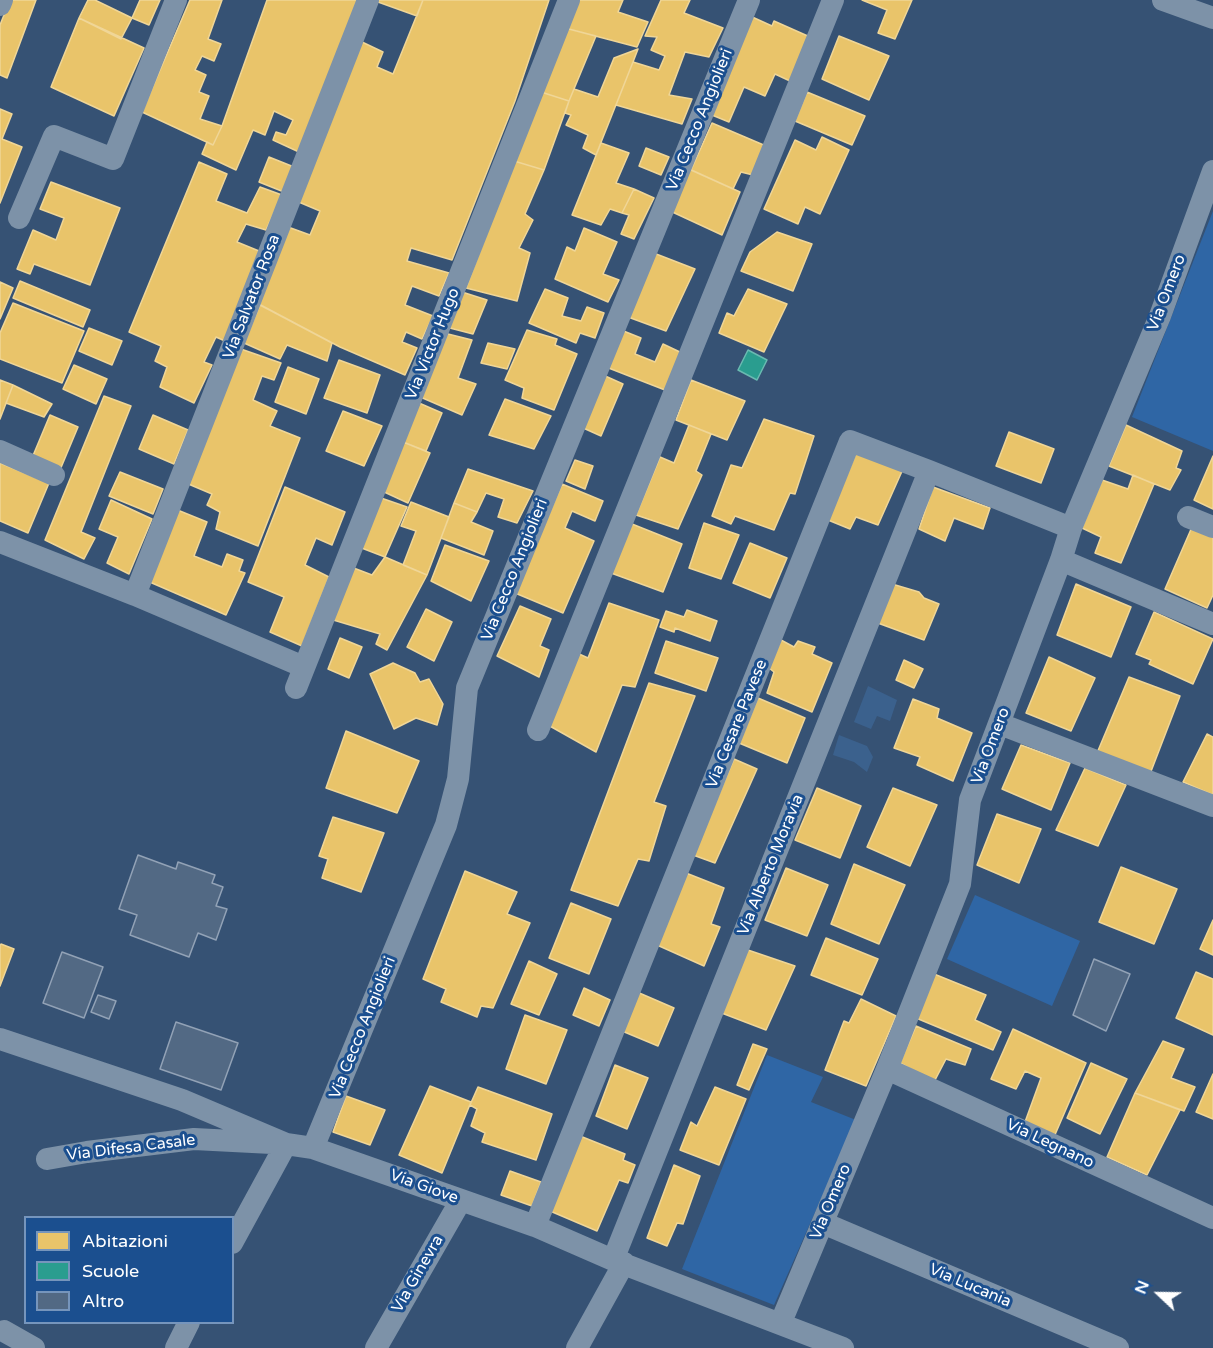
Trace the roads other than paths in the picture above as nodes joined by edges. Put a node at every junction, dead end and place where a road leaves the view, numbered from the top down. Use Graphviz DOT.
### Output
graph roads {
  1 [pos="2,0"];
  2 [pos="176,0"];
  3 [pos="368,0"];
  4 [pos="569,0"];
  5 [pos="749,0"];
  6 [pos="833,0"];
  7 [pos="1163,0"];
  8 [pos="0,5"];
  9 [pos="1213,18"];
  10 [pos="1213,171"];
  11 [pos="19,218"];
  12 [pos="0,451"];
  13 [pos="929,471"];
  14 [pos="54,475"];
  15 [pos="1188,517"];
  16 [pos="1213,527"];
  17 [pos="1071,528"];
  18 [pos="0,542"];
  19 [pos="1061,560"];
  20 [pos="135,595"];
  21 [pos="1213,624"];
  22 [pos="1000,724"];
  23 [pos="538,730"];
  24 [pos="1213,806"];
  25 [pos="0,1039"];
  26 [pos="887,1069"];
  27 [pos="286,1144"];
  28 [pos="313,1148"];
  29 [pos="47,1159"];
  30 [pos="460,1200"];
  31 [pos="1213,1218"];
  32 [pos="822,1223"];
  33 [pos="535,1226"];
  34 [pos="234,1239"];
  35 [pos="619,1261"];
  36 [pos="781,1322"];
  37 [pos="188,1324"];
  38 [pos="4,1331"];
  39 [pos="803,1341"];
  40 [pos="34,1348"];
  41 [pos="176,1348"];
  42 [pos="376,1348"];
  43 [pos="577,1348"];
  44 [pos="843,1348"];
  45 [pos="1118,1348"];
  1 -- 8 [label="street"];
  2 -- 11 [label="street"];
  3 -- 20 [label="street, Via Salvator Rosa"];
  4 -- 20 [label="street, Via Victor Hugo"];
  5 -- 28 [label="street, Via Cecco Angiolieri"];
  6 -- 23 [label="street"];
  7 -- 9 [label="street"];
  10 -- 17 [label="street, Via Omero"];
  12 -- 14 [label="street"];
  13 -- 17 [label="street, Via Cesare Pavese"];
  13 -- 33 [label="street, Via Cesare Pavese"];
  13 -- 35 [label="street, Via Alberto Moravia"];
  15 -- 16 [label="street"];
  17 -- 19 [label="street, Via Omero"];
  18 -- 20 [label="street"];
  19 -- 21 [label="street"];
  19 -- 22 [label="street, Via Omero"];
  22 -- 24 [label="street"];
  22 -- 26 [label="street, Via Omero"];
  25 -- 27 [label="street, Via Giove"];
  26 -- 31 [label="street, Via Legnano"];
  26 -- 32 [label="street, Via Omero"];
  27 -- 28 [label="street, Via Giove"];
  27 -- 29 [label="street, Via Difesa Casale"];
  27 -- 34 [label="street"];
  28 -- 30 [label="street, Via Giove"];
  30 -- 33 [label="street, Via Giove"];
  30 -- 42 [label="street, Via Ginevra"];
  32 -- 36 [label="street, Via Omero"];
  32 -- 45 [label="street, Via Lucania"];
  33 -- 35 [label="street, Via Giove"];
  35 -- 36 [label="street, Via Giove"];
  35 -- 43 [label="street, Via Alberto Moravia"];
  36 -- 39 [label="street, Via Giove"];
  37 -- 41 [label="street"];
  38 -- 40 [label="street"];
  39 -- 44 [label="street, Via Giove"];
}
